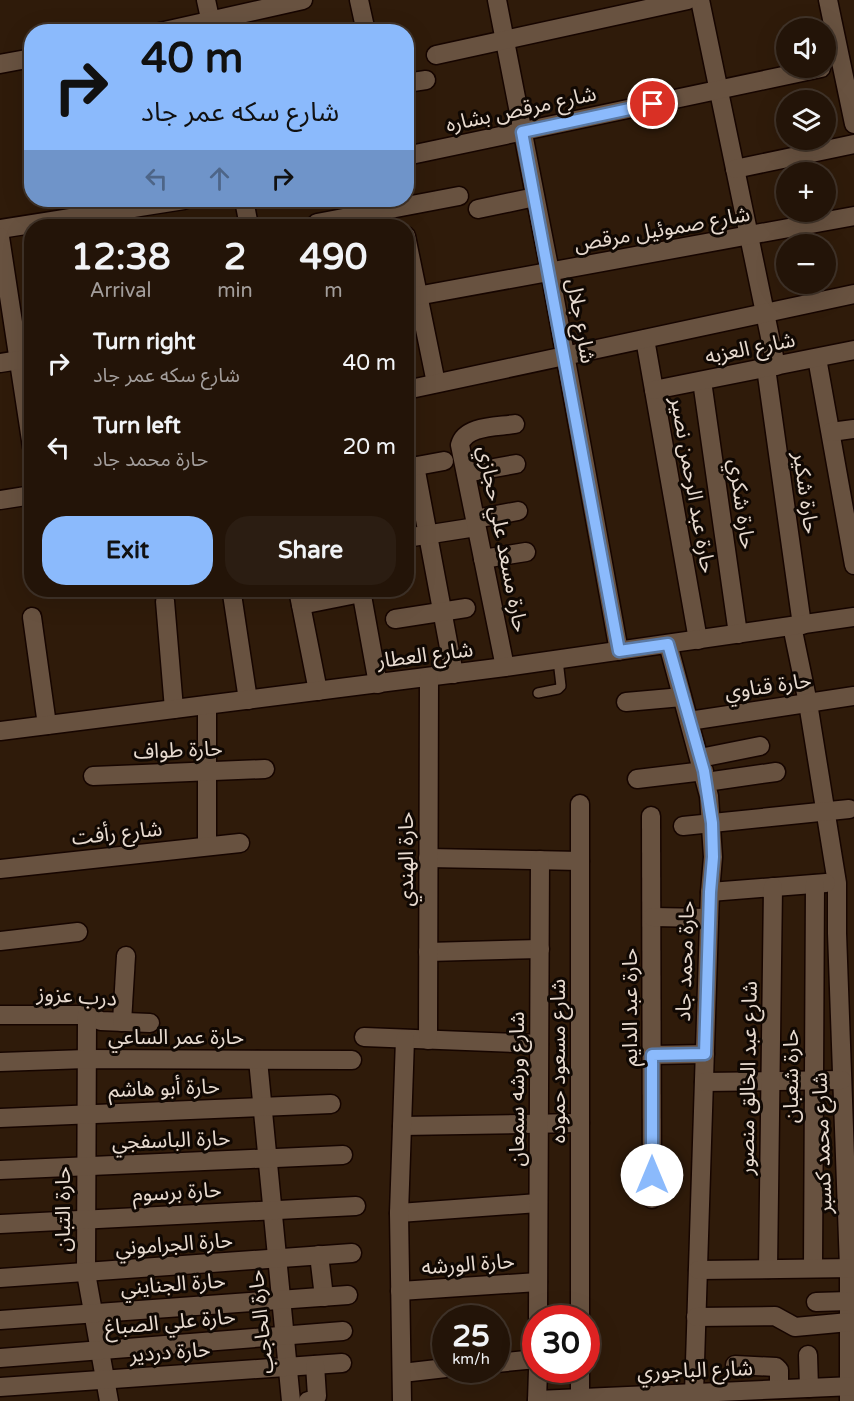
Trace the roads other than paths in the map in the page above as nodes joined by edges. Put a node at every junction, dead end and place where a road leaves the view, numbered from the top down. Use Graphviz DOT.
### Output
graph roads {
  1 [pos="206,0"];
  2 [pos="303,0"];
  3 [pos="359,0"];
  4 [pos="497,0"];
  5 [pos="688,0"];
  6 [pos="700,0"];
  7 [pos="828,0"];
  8 [pos="830,18"];
  9 [pos="212,24"];
  10 [pos="219,24"];
  11 [pos="364,24"];
  12 [pos="504,40"];
  13 [pos="436,55"];
  14 [pos="24,60"];
  15 [pos="0,64"];
  16 [pos="836,67"];
  17 [pos="776,77"];
  18 [pos="426,80"];
  19 [pos="414,82"];
  20 [pos="718,90"];
  21 [pos="854,124"];
  22 [pos="522,132"];
  23 [pos="854,144"];
  24 [pos="414,154"];
  25 [pos="735,169"];
  26 [pos="459,196"];
  27 [pos="535,197"];
  28 [pos="414,201"];
  29 [pos="140,207"];
  30 [pos="384,207"];
  31 [pos="478,209"];
  32 [pos="854,216"];
  33 [pos="63,219"];
  34 [pos="334,219"];
  35 [pos="24,225"];
  36 [pos="0,229"];
  37 [pos="749,236"];
  38 [pos="0,237"];
  39 [pos="550,272"];
  40 [pos="854,294"];
  41 [pos="414,297"];
  42 [pos="414,304"];
  43 [pos="765,313"];
  44 [pos="645,339"];
  45 [pos="854,350"];
  46 [pos="24,354"];
  47 [pos="565,356"];
  48 [pos="817,358"];
  49 [pos="24,359"];
  50 [pos="0,363"];
  51 [pos="771,367"];
  52 [pos="702,381"];
  53 [pos="436,383"];
  54 [pos="414,388"];
  55 [pos="654,390"];
  56 [pos="515,424"];
  57 [pos="854,429"];
  58 [pos="831,432"];
  59 [pos="444,461"];
  60 [pos="516,464"];
  61 [pos="414,466"];
  62 [pos="466,473"];
  63 [pos="414,479"];
  64 [pos="24,496"];
  65 [pos="0,500"];
  66 [pos="848,500"];
  67 [pos="518,511"];
  68 [pos="476,523"];
  69 [pos="428,535"];
  70 [pos="414,537"];
  71 [pos="526,552"];
  72 [pos="483,559"];
  73 [pos="854,565"];
  74 [pos="232,597"];
  75 [pos="299,597"];
  76 [pos="362,597"];
  77 [pos="165,601"];
  78 [pos="465,608"];
  79 [pos="442,611"];
  80 [pos="32,617"];
  81 [pos="854,617"];
  82 [pos="395,619"];
  83 [pos="797,625"];
  84 [pos="738,634"];
  85 [pos="698,640"];
  86 [pos="668,644"];
  87 [pos="619,651"];
  88 [pos="558,660"];
  89 [pos="505,667"];
  90 [pos="454,674"];
  91 [pos="429,677"];
  92 [pos="378,684"];
  93 [pos="318,692"];
  94 [pos="538,693"];
  95 [pos="854,696"];
  96 [pos="682,697"];
  97 [pos="248,700"];
  98 [pos="626,702"];
  99 [pos="808,703"];
  100 [pos="207,705"];
  101 [pos="174,709"];
  102 [pos="689,721"];
  103 [pos="47,726"];
  104 [pos="0,731"];
  105 [pos="760,746"];
  106 [pos="265,769"];
  107 [pos="703,770"];
  108 [pos="207,771"];
  109 [pos="776,772"];
  110 [pos="93,776"];
  111 [pos="638,779"];
  112 [pos="580,804"];
  113 [pos="849,808"];
  114 [pos="825,812"];
  115 [pos="651,816"];
  116 [pos="712,823"];
  117 [pos="683,826"];
  118 [pos="240,843"];
  119 [pos="207,846"];
  120 [pos="428,858"];
  121 [pos="540,860"];
  122 [pos="580,861"];
  123 [pos="0,869"];
  124 [pos="837,883"];
  125 [pos="815,884"];
  126 [pos="773,887"];
  127 [pos="710,892"];
  128 [pos="652,917"];
  129 [pos="709,918"];
  130 [pos="78,932"];
  131 [pos="845,932"];
  132 [pos="0,941"];
  133 [pos="540,949"];
  134 [pos="428,952"];
  135 [pos="126,956"];
  136 [pos="0,1015"];
  137 [pos="87,1015"];
  138 [pos="847,1020"];
  139 [pos="122,1022"];
  140 [pos="150,1023"];
  141 [pos="363,1037"];
  142 [pos="405,1039"];
  143 [pos="428,1040"];
  144 [pos="539,1044"];
  145 [pos="705,1054"];
  146 [pos="652,1055"];
  147 [pos="86,1059"];
  148 [pos="258,1060"];
  149 [pos="352,1060"];
  150 [pos="0,1062"];
  151 [pos="813,1080"];
  152 [pos="842,1080"];
  153 [pos="772,1081"];
  154 [pos="704,1082"];
  155 [pos="330,1104"];
  156 [pos="263,1107"];
  157 [pos="86,1114"];
  158 [pos="0,1118"];
  159 [pos="580,1123"];
  160 [pos="539,1124"];
  161 [pos="402,1126"];
  162 [pos="849,1130"];
  163 [pos="343,1155"];
  164 [pos="267,1158"];
  165 [pos="85,1166"];
  166 [pos="0,1170"];
  167 [pos="652,1198"];
  168 [pos="538,1203"];
  169 [pos="356,1206"];
  170 [pos="273,1210"];
  171 [pos="851,1212"];
  172 [pos="399,1213"];
  173 [pos="85,1219"];
  174 [pos="0,1224"];
  175 [pos="352,1253"];
  176 [pos="320,1255"];
  177 [pos="277,1258"];
  178 [pos="813,1268"];
  179 [pos="852,1268"];
  180 [pos="768,1269"];
  181 [pos="698,1270"];
  182 [pos="86,1273"];
  183 [pos="0,1278"];
  184 [pos="538,1282"];
  185 [pos="400,1291"];
  186 [pos="348,1295"];
  187 [pos="324,1297"];
  188 [pos="281,1299"];
  189 [pos="849,1301"];
  190 [pos="816,1302"];
  191 [pos="538,1305"];
  192 [pos="580,1305"];
  193 [pos="92,1313"];
  194 [pos="696,1317"];
  195 [pos="0,1320"];
  196 [pos="849,1322"];
  197 [pos="343,1331"];
  198 [pos="285,1335"];
  199 [pos="99,1350"];
  200 [pos="808,1355"];
  201 [pos="0,1358"];
  202 [pos="342,1363"];
  203 [pos="315,1365"];
  204 [pos="735,1365"];
  205 [pos="288,1367"];
  206 [pos="432,1370"];
  207 [pos="402,1373"];
  208 [pos="105,1379"];
  209 [pos="538,1383"];
  210 [pos="580,1383"];
  211 [pos="0,1387"];
  212 [pos="809,1388"];
  213 [pos="779,1389"];
  214 [pos="851,1391"];
  215 [pos="694,1393"];
  216 [pos="580,1398"];
  217 [pos="614,1399"];
  218 [pos="537,1400"];
  219 [pos="109,1401"];
  220 [pos="291,1401"];
  221 [pos="308,1401"];
  222 [pos="402,1401"];
  1 -- 9 [label="street"];
  2 -- 10 [label="street"];
  3 -- 11 [label="street"];
  4 -- 12 [label="street, شارع جلال"];
  5 -- 12 [label="street"];
  6 -- 20 [label="street, حارة شكير"];
  7 -- 8 [label="street"];
  12 -- 13 [label="street"];
  12 -- 22 [label="street, شارع جلال"];
  14 -- 15 [label="street"];
  16 -- 21 [label="street"];
  17 -- 20 [label="street, شارع مرقص بشاره"];
  18 -- 19 [label="street"];
  20 -- 22 [label="street, شارع مرقص بشاره"];
  20 -- 25 [label="street, حارة شكير"];
  22 -- 24 [label="street, شارع مرقص بشاره"];
  22 -- 27 [label="street, شارع جلال"];
  23 -- 25 [label="street"];
  25 -- 37 [label="street, حارة شكير"];
  26 -- 28 [label="street"];
  27 -- 31 [label="street"];
  27 -- 39 [label="street, شارع جلال"];
  29 -- 33 [label="street"];
  30 -- 34 [label="street"];
  32 -- 37 [label="street, شارع صموئيل مرقص"];
  35 -- 36 [label="street"];
  37 -- 39 [label="street, شارع صموئيل مرقص"];
  37 -- 43 [label="street, حارة شكير"];
  38 -- 46 [label="street"];
  39 -- 41 [label="street, شارع صموئيل مرقص"];
  39 -- 47 [label="street, شارع جلال"];
  40 -- 43 [label="street"];
  42 -- 53 [label="street"];
  43 -- 44 [label="street"];
  43 -- 51 [label="street, حارة شكير"];
  44 -- 47 [label="street"];
  44 -- 55 [label="street, حارة عبد الرحمن نصير"];
  45 -- 48 [label="street, شارع العزبه"];
  47 -- 53 [label="street"];
  47 -- 87 [label="street, شارع جلال"];
  48 -- 51 [label="street, شارع العزبه"];
  48 -- 58 [label="street"];
  49 -- 50 [label="street"];
  51 -- 52 [label="street, شارع العزبه"];
  51 -- 83 [label="street, حارة شكير"];
  52 -- 55 [label="street, شارع العزبه"];
  52 -- 84 [label="street, حارة شكري"];
  53 -- 54 [label="street"];
  55 -- 85 [label="street, حارة عبد الرحمن نصير"];
  56 -- 62 [label="street, حارة مسعد علي حجازي"];
  57 -- 58 [label="street"];
  58 -- 66 [label="street"];
  59 -- 61 [label="street"];
  60 -- 62 [label="street"];
  62 -- 68 [label="street, حارة مسعد علي حجازي"];
  63 -- 69 [label="street"];
  64 -- 65 [label="street"];
  66 -- 73 [label="street"];
  67 -- 68 [label="street"];
  68 -- 69 [label="street"];
  68 -- 72 [label="street, حارة مسعد علي حجازي"];
  69 -- 70 [label="street"];
  69 -- 79 [label="street"];
  71 -- 72 [label="street"];
  72 -- 89 [label="street, حارة مسعد علي حجازي"];
  74 -- 97 [label="street"];
  75 -- 93 [label="street"];
  76 -- 92 [label="street"];
  77 -- 101 [label="street"];
  78 -- 79 [label="street"];
  79 -- 82 [label="street"];
  79 -- 90 [label="street"];
  80 -- 103 [label="street"];
  81 -- 83 [label="street, شارع العطار"];
  83 -- 84 [label="street, شارع العطار"];
  83 -- 99 [label="street, حارة شكير"];
  84 -- 85 [label="street, شارع العطار"];
  85 -- 86 [label="street, شارع العطار"];
  86 -- 87 [label="street, شارع العطار"];
  86 -- 96 [label="street, حارة محمد جاد"];
  87 -- 88 [label="street, شارع العطار"];
  88 -- 89 [label="street, شارع العطار"];
  88 -- 94 [label="lane"];
  89 -- 90 [label="street, شارع العطار"];
  90 -- 91 [label="street, شارع العطار"];
  91 -- 92 [label="street, شارع العطار"];
  91 -- 120 [label="street, حارة الهندي"];
  92 -- 93 [label="street, شارع العطار"];
  93 -- 97 [label="street, شارع العطار"];
  95 -- 99 [label="street, حارة قناوي"];
  96 -- 98 [label="street"];
  96 -- 102 [label="street, حارة محمد جاد"];
  97 -- 100 [label="street, شارع العطار"];
  99 -- 102 [label="street, حارة قناوي"];
  99 -- 114 [label="street, شارع محمد كسبر"];
  100 -- 101 [label="street, شارع العطار"];
  100 -- 108 [label="street"];
  101 -- 103 [label="street, شارع العطار"];
  102 -- 107 [label="street, حارة محمد جاد"];
  103 -- 104 [label="street, شارع العطار"];
  105 -- 107 [label="street"];
  106 -- 108 [label="street, حارة طواف"];
  107 -- 109 [label="street"];
  107 -- 111 [label="street"];
  107 -- 116 [label="street, حارة محمد جاد"];
  108 -- 110 [label="street, حارة طواف"];
  108 -- 119 [label="street"];
  112 -- 122 [label="street, شارع مسعود حموده"];
  113 -- 114 [label="street"];
  114 -- 116 [label="street"];
  114 -- 124 [label="street, شارع محمد كسبر"];
  115 -- 128 [label="street, حارة عبد الدايم"];
  116 -- 117 [label="street"];
  116 -- 127 [label="street, حارة محمد جاد"];
  118 -- 119 [label="street, شارع رأفت"];
  119 -- 123 [label="street, شارع رأفت"];
  120 -- 121 [label="street"];
  120 -- 134 [label="street, حارة الهندي"];
  121 -- 122 [label="street"];
  121 -- 133 [label="street, شارع ورشه سمعان"];
  122 -- 159 [label="street, شارع مسعود حموده"];
  124 -- 125 [label="street"];
  124 -- 131 [label="street, شارع محمد كسبر"];
  125 -- 126 [label="street"];
  125 -- 151 [label="street, حارة شعبان"];
  126 -- 127 [label="street"];
  126 -- 153 [label="street, شارع عبد الخالق منصور"];
  127 -- 129 [label="street, حارة محمد جاد"];
  128 -- 129 [label="street"];
  128 -- 146 [label="street, حارة عبد الدايم"];
  129 -- 145 [label="street, حارة محمد جاد"];
  130 -- 132 [label="street"];
  131 -- 138 [label="street, شارع محمد كسبر"];
  133 -- 134 [label="street"];
  133 -- 144 [label="street, شارع ورشه سمعان"];
  134 -- 143 [label="street, حارة الهندي"];
  135 -- 139 [label="street"];
  136 -- 137 [label="street, درب عزوز"];
  137 -- 139 [label="street, درب عزوز"];
  137 -- 147 [label="street, حارة التبان"];
  138 -- 152 [label="street, شارع محمد كسبر"];
  139 -- 140 [label="street, درب عزوز"];
  141 -- 142 [label="street"];
  142 -- 143 [label="street"];
  142 -- 161 [label="street"];
  143 -- 144 [label="street"];
  144 -- 160 [label="street, شارع ورشه سمعان"];
  145 -- 146 [label="street"];
  145 -- 154 [label="street, حارة محمد جاد"];
  146 -- 167 [label="street, حارة عبد الدايم"];
  147 -- 148 [label="street, حارة عمر الساعي"];
  147 -- 150 [label="street, حارة عمر الساعي"];
  147 -- 157 [label="street, حارة التبان"];
  148 -- 149 [label="street, حارة عمر الساعي"];
  148 -- 156 [label="street, حارة الحاجب"];
  151 -- 152 [label="street"];
  151 -- 153 [label="street"];
  151 -- 178 [label="street, حارة شعبان"];
  152 -- 162 [label="street, شارع محمد كسبر"];
  153 -- 154 [label="street"];
  153 -- 180 [label="street, شارع عبد الخالق منصور"];
  154 -- 181 [label="street, حارة محمد جاد"];
  155 -- 156 [label="street, حارة أبو هاشم"];
  156 -- 157 [label="street, حارة أبو هاشم"];
  156 -- 164 [label="street, حارة الحاجب"];
  157 -- 158 [label="street, حارة أبو هاشم"];
  157 -- 165 [label="street, حارة التبان"];
  159 -- 160 [label="street"];
  159 -- 192 [label="street, شارع مسعود حموده"];
  160 -- 161 [label="street"];
  160 -- 168 [label="street, شارع ورشه سمعان"];
  161 -- 172 [label="street"];
  162 -- 171 [label="street, شارع محمد كسبر"];
  163 -- 164 [label="street, حارة الباسفجي"];
  164 -- 165 [label="street, حارة الباسفجي"];
  164 -- 170 [label="street, حارة الحاجب"];
  165 -- 166 [label="street, حارة الباسفجي"];
  165 -- 173 [label="street, حارة التبان"];
  168 -- 172 [label="street"];
  168 -- 184 [label="street, شارع ورشه سمعان"];
  169 -- 170 [label="street, حارة برسوم"];
  170 -- 173 [label="street, حارة برسوم"];
  170 -- 177 [label="street, حارة الحاجب"];
  171 -- 179 [label="street, شارع محمد كسبر"];
  172 -- 185 [label="street"];
  173 -- 174 [label="street, حارة برسوم"];
  173 -- 182 [label="street, حارة التبان"];
  175 -- 176 [label="street, حارة الجراموني"];
  176 -- 177 [label="street, حارة الجراموني"];
  176 -- 187 [label="street"];
  177 -- 182 [label="street, حارة الجراموني"];
  177 -- 188 [label="street, حارة الحاجب"];
  178 -- 179 [label="street"];
  178 -- 180 [label="street"];
  179 -- 189 [label="street, شارع محمد كسبر"];
  180 -- 181 [label="street"];
  181 -- 194 [label="street, حارة محمد جاد"];
  182 -- 183 [label="street, حارة الجراموني"];
  182 -- 193 [label="street, حارة التبان"];
  184 -- 185 [label="street, حارة الورشه"];
  184 -- 191 [label="street, شارع ورشه سمعان"];
  185 -- 207 [label="street"];
  186 -- 187 [label="street, حارة الجنايني"];
  187 -- 188 [label="street, حارة الجنايني"];
  188 -- 193 [label="street, حارة الجنايني"];
  188 -- 198 [label="street, حارة الحاجب"];
  189 -- 190 [label="street"];
  189 -- 196 [label="street, شارع محمد كسبر"];
  193 -- 195 [label="street, حارة الجنايني"];
  193 -- 199 [label="street, حارة التبان"];
  194 -- 196 [label="street"];
  194 -- 215 [label="street, حارة محمد جاد"];
  196 -- 214 [label="street, شارع محمد كسبر"];
  197 -- 198 [label="street, حارة علي الصباغ"];
  198 -- 199 [label="street, حارة علي الصباغ"];
  198 -- 205 [label="street, حارة الحاجب"];
  199 -- 201 [label="street, حارة علي الصباغ"];
  199 -- 208 [label="street, حارة التبان"];
  200 -- 212 [label="street"];
  202 -- 203 [label="street, حارة دردير"];
  203 -- 205 [label="street, حارة دردير"];
  203 -- 221 [label="street"];
  204 -- 213 [label="street"];
  205 -- 208 [label="street, حارة دردير"];
  205 -- 220 [label="street, حارة الحاجب"];
  206 -- 207 [label="street"];
  207 -- 222 [label="street"];
  208 -- 211 [label="street, حارة دردير"];
  208 -- 219 [label="street, حارة التبان"];
  209 -- 218 [label="street"];
  210 -- 216 [label="street"];
  212 -- 213 [label="street, شارع الباجوري"];
  212 -- 214 [label="street, شارع الباجوري"];
  213 -- 215 [label="street, شارع الباجوري"];
  215 -- 217 [label="street, شارع الباجوري"];
  216 -- 217 [label="street, شارع الباجوري"];
  216 -- 218 [label="street, شارع الباجوري"];
}
